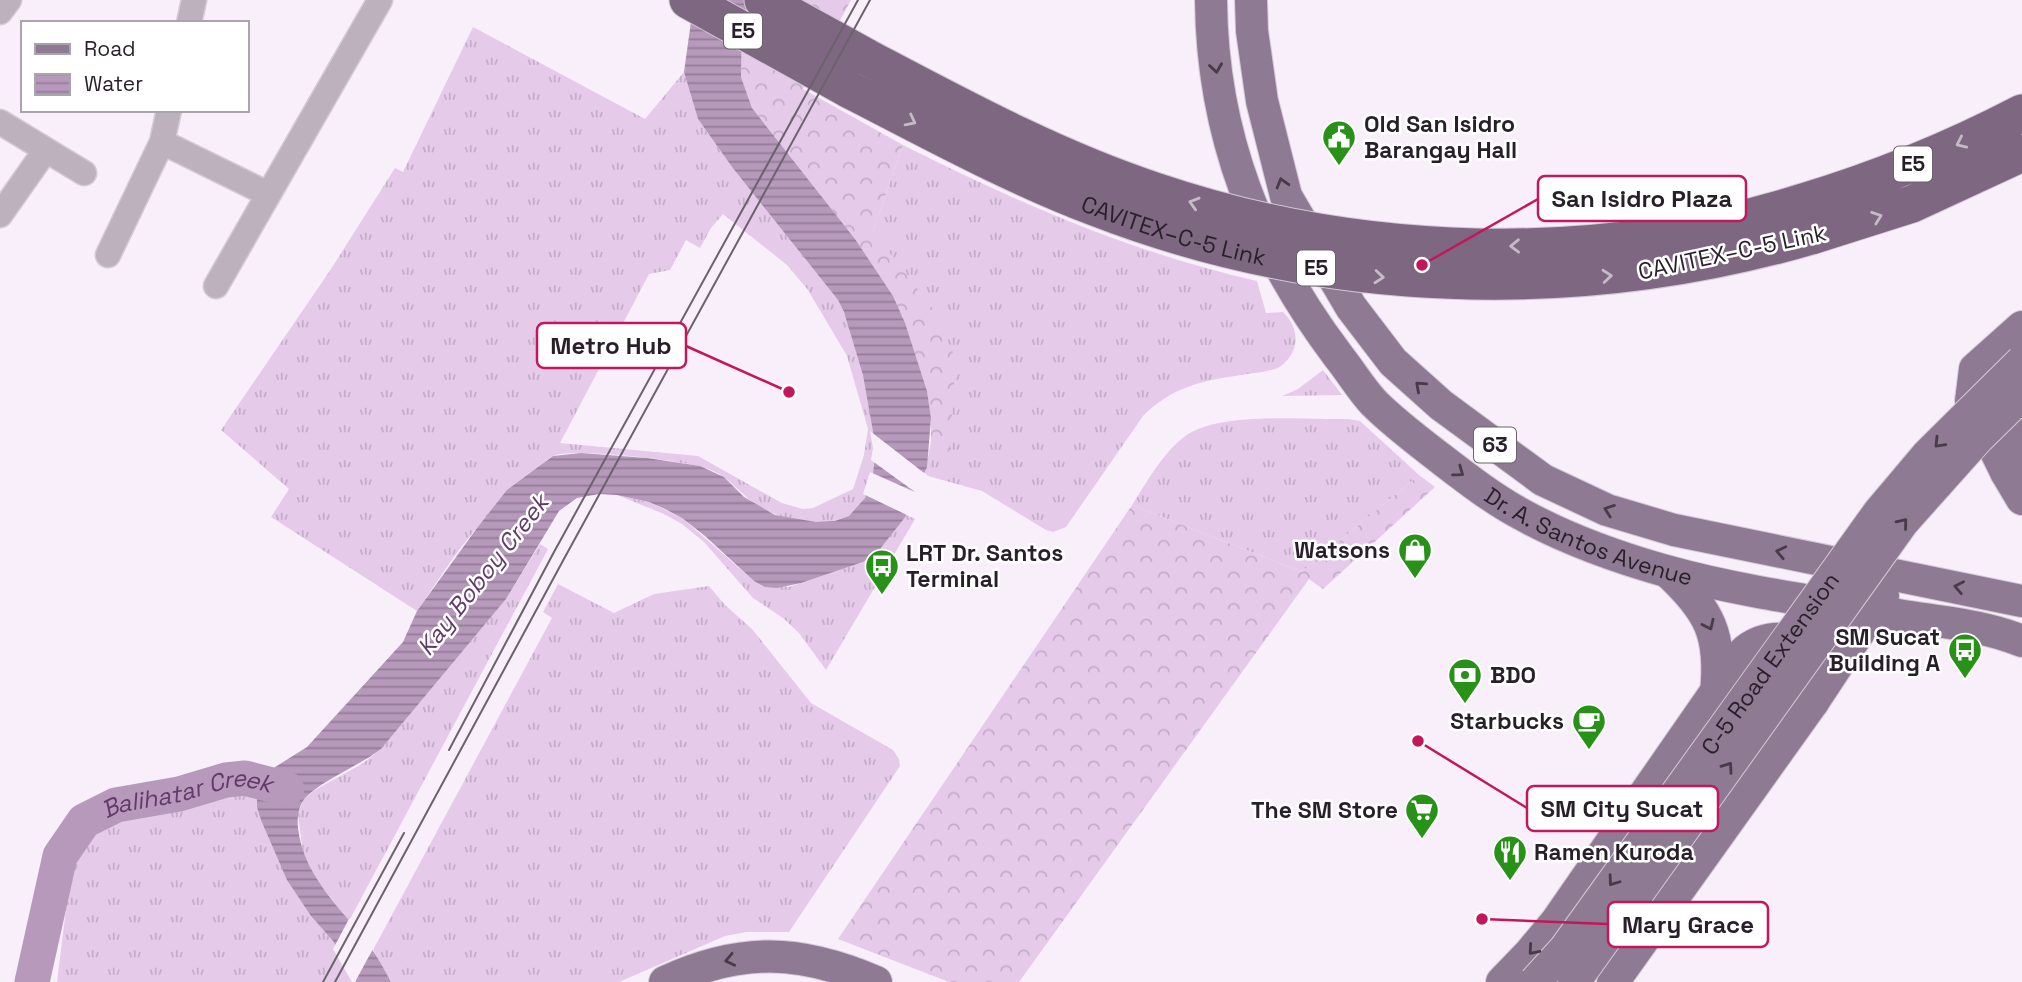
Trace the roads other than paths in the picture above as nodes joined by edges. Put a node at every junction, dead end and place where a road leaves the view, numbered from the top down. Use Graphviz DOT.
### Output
graph roads {
  1 [pos="9,0"];
  2 [pos="194,0"];
  3 [pos="380,0"];
  4 [pos="688,0"];
  5 [pos="764,0"];
  6 [pos="1211,0"];
  7 [pos="1251,0"];
  8 [pos="0,12"];
  9 [pos="189,21"];
  10 [pos="169,112"];
  11 [pos="2022,113"];
  12 [pos="0,122"];
  13 [pos="162,142"];
  14 [pos="1271,145"];
  15 [pos="45,151"];
  16 [pos="2022,153"];
  17 [pos="1233,159"];
  18 [pos="84,173"];
  19 [pos="268,194"];
  20 [pos="0,215"];
  21 [pos="108,255"];
  22 [pos="216,286"];
  23 [pos="1351,307"];
  24 [pos="2022,327"];
  25 [pos="1317,328"];
  26 [pos="2022,360"];
  27 [pos="2022,395"];
  28 [pos="2022,433"];
  29 [pos="2006,472"];
  30 [pos="2022,499"];
  31 [pos="1668,572"];
  32 [pos="1896,576"];
  33 [pos="2022,601"];
  34 [pos="1874,611"];
  35 [pos="2022,640"];
  36 [pos="1716,695"];
  37 [pos="1813,702"];
  38 [pos="665,982"];
  39 [pos="876,982"];
  40 [pos="1502,982"];
  41 [pos="1535,982"];
  42 [pos="1574,982"];
  43 [pos="1613,982"];
  1 -- 8 [label="street"];
  2 -- 9 [label="street"];
  3 -- 19 [label="street"];
  4 -- 16 [label="highway, CAVITEX–C-5 Link / E5, one-way, bridge"];
  11 -- 5 [label="highway, CAVITEX–C-5 Link / E5, one-way, bridge"];
  6 -- 17 [label="main road, Dr. A. Santos Avenue / 63, one-way"];
  7 -- 14 [label="main road, Dr. A. Santos Avenue / 63"];
  10 -- 13 [label="street"];
  12 -- 15 [label="street"];
  13 -- 19 [label="street"];
  13 -- 21 [label="street"];
  14 -- 17 [label="main road"];
  23 -- 14 [label="main road, Dr. A. Santos Avenue / 63, one-way"];
  15 -- 18 [label="street"];
  15 -- 20 [label="street"];
  17 -- 25 [label="main road, Dr. A. Santos Avenue / 63"];
  19 -- 22 [label="street"];
  23 -- 25 [label="main road"];
  32 -- 23 [label="main road, Dr. A. Santos Avenue / 63, one-way"];
  24 -- 27 [label="main road"];
  24 -- 29 [label="main road"];
  25 -- 31 [label="main road, Dr. A. Santos Avenue / 63, one-way"];
  26 -- 41 [label="main road, C-5 Road Extension, one-way, bridge"];
  42 -- 27 [label="main road, C-5 Road Extension, one-way, bridge"];
  28 -- 29 [label="main road"];
  29 -- 30 [label="main road"];
  31 -- 34 [label="main road, Dr. A. Santos Avenue / 63"];
  31 -- 36 [label="main road, one-way"];
  33 -- 32 [label="main road, Dr. A. Santos Avenue / 63, one-way"];
  32 -- 34 [label="main road"];
  34 -- 35 [label="main road, Dr. A. Santos Avenue / 63"];
  34 -- 37 [label="main road"];
  36 -- 37 [label="main road"];
  36 -- 40 [label="main road, one-way"];
  37 -- 43 [label="main road"];
  39 -- 38 [label="main road, one-way"];
}
